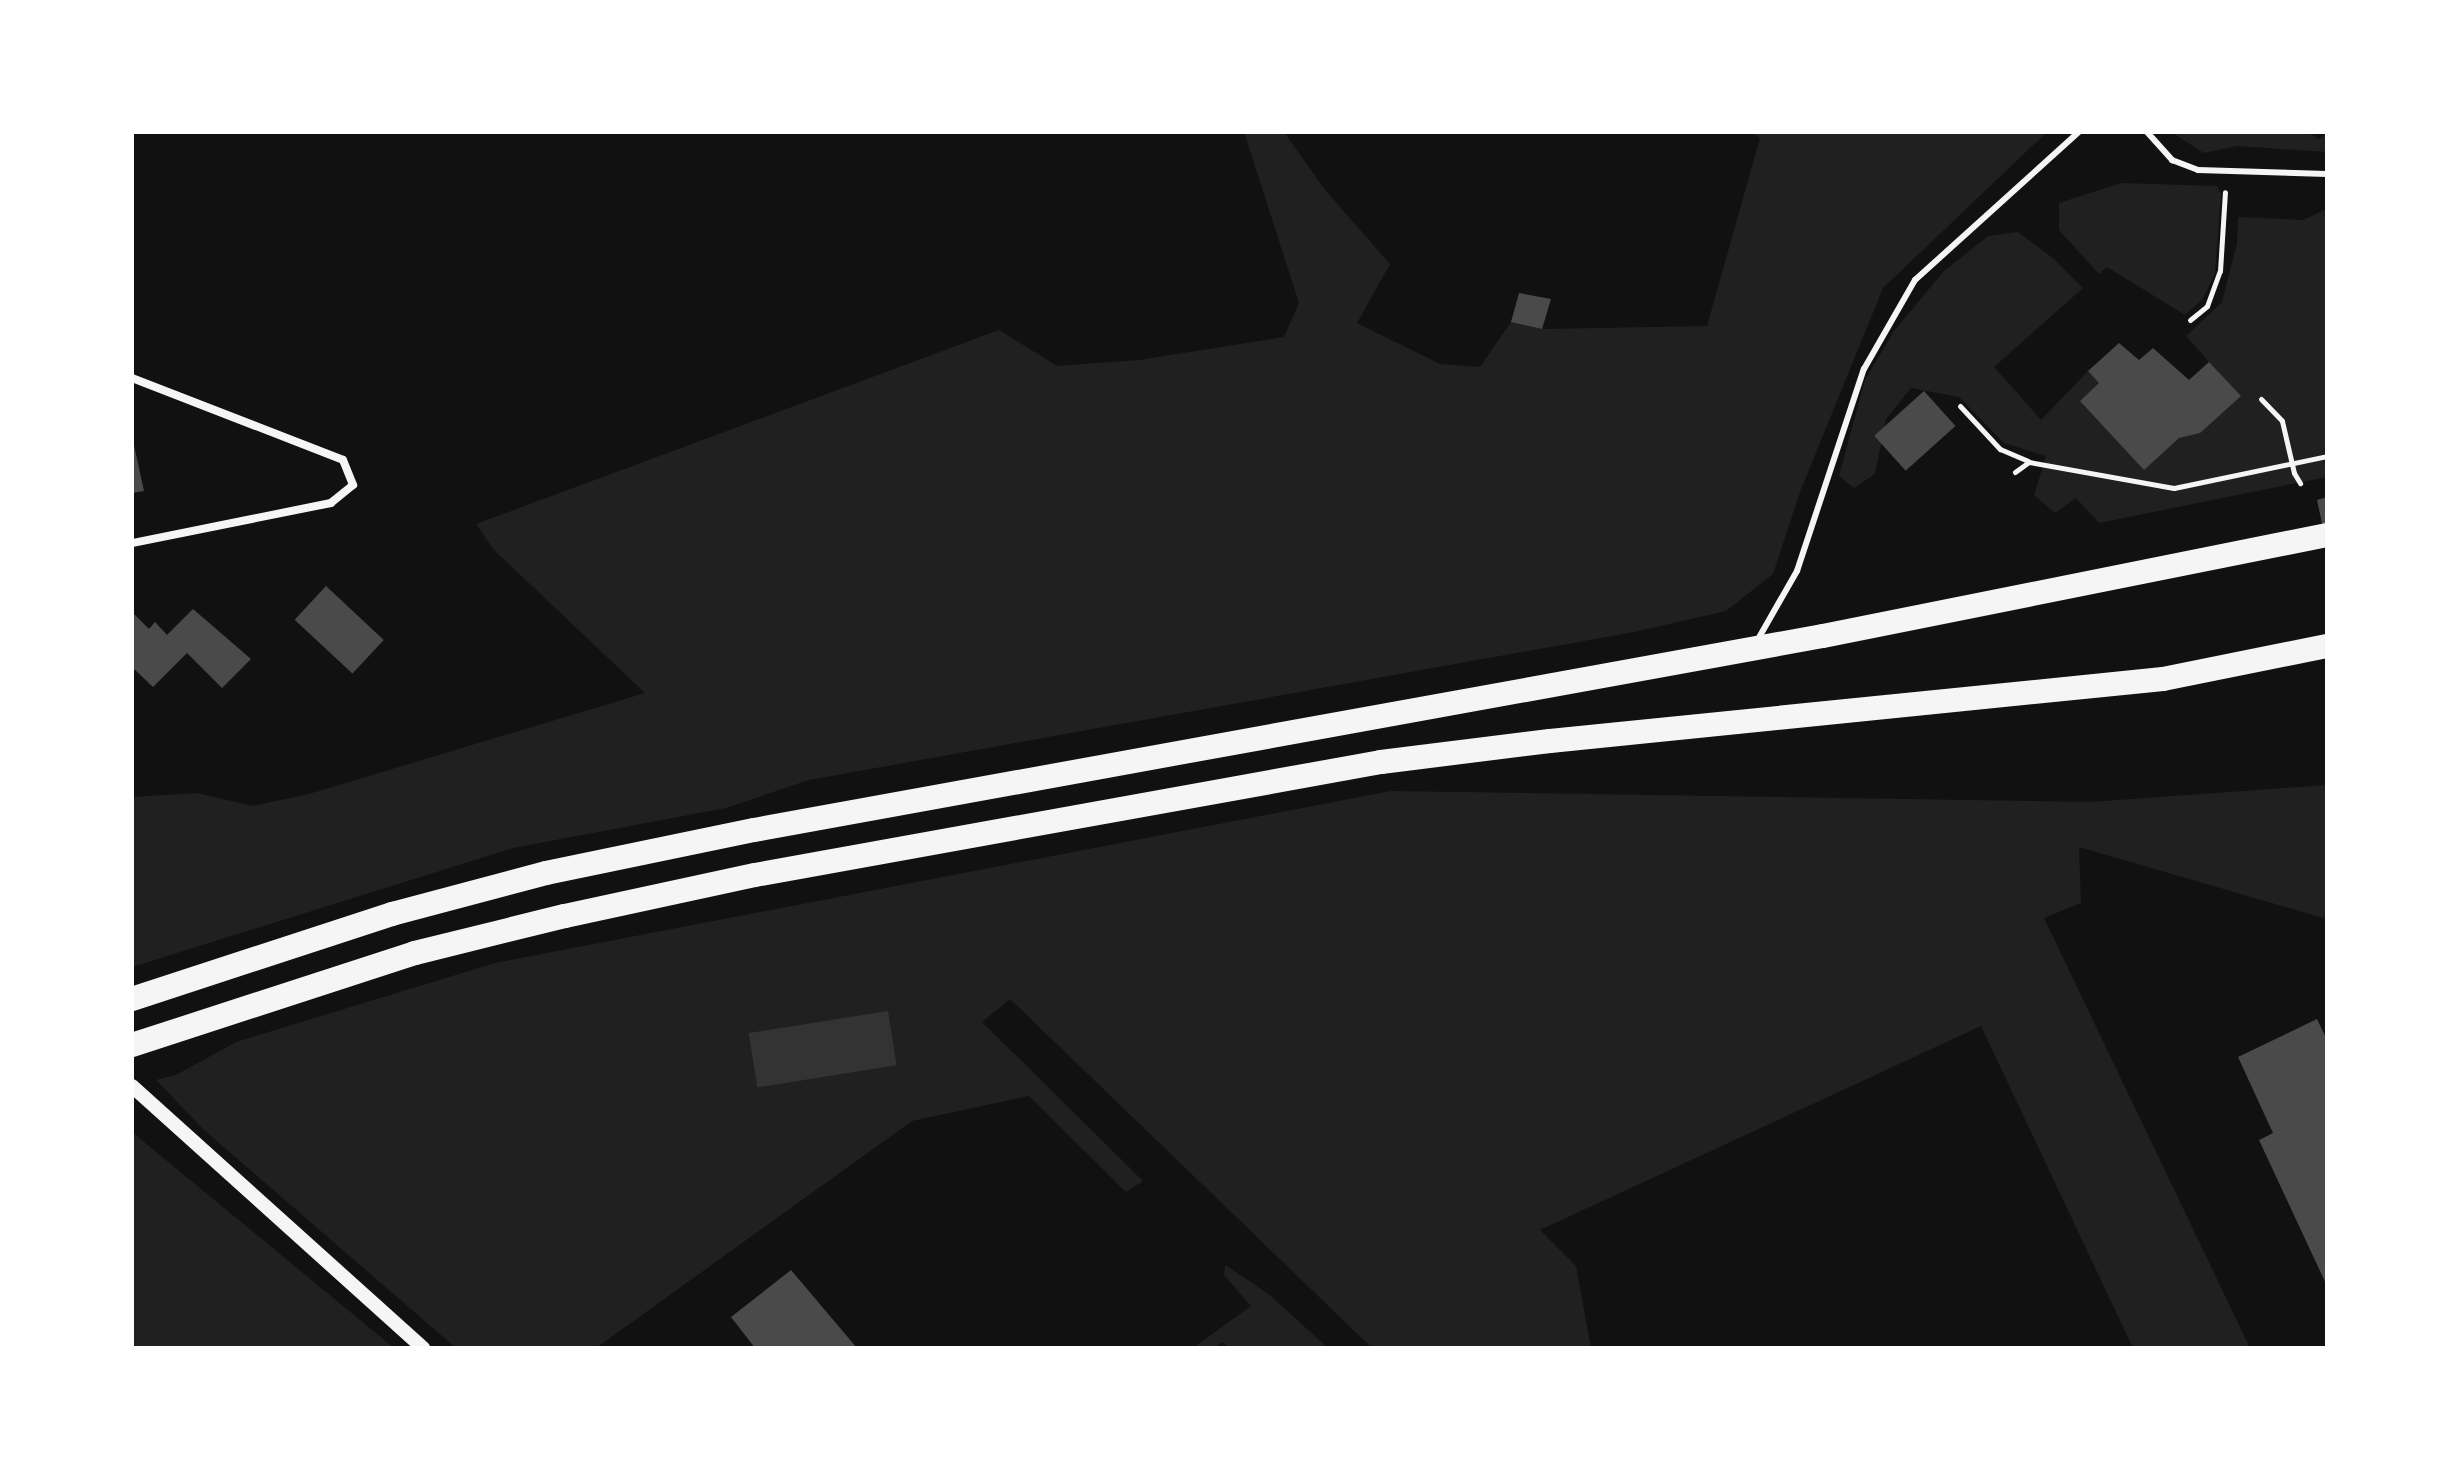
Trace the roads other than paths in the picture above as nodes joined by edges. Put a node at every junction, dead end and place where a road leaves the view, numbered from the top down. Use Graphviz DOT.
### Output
graph roads {
  1 [pos="2079,132"];
  2 [pos="2147,132"];
  3 [pos="2327,174"];
  4 [pos="132,378"];
  5 [pos="2327,535"];
  6 [pos="132,543"];
  7 [pos="1754,646"];
  8 [pos="2327,646"];
  9 [pos="132,999"];
  10 [pos="132,1045"];
  11 [pos="132,1086"];
  12 [pos="423,1348"];
  1 -- 7 [label="lane"];
  2 -- 3 [label="lane"];
  4 -- 6 [label="street"];
  5 -- 7 [label="highway"];
  7 -- 9 [label="highway"];
  8 -- 10 [label="highway"];
  11 -- 12 [label="street"];
}
